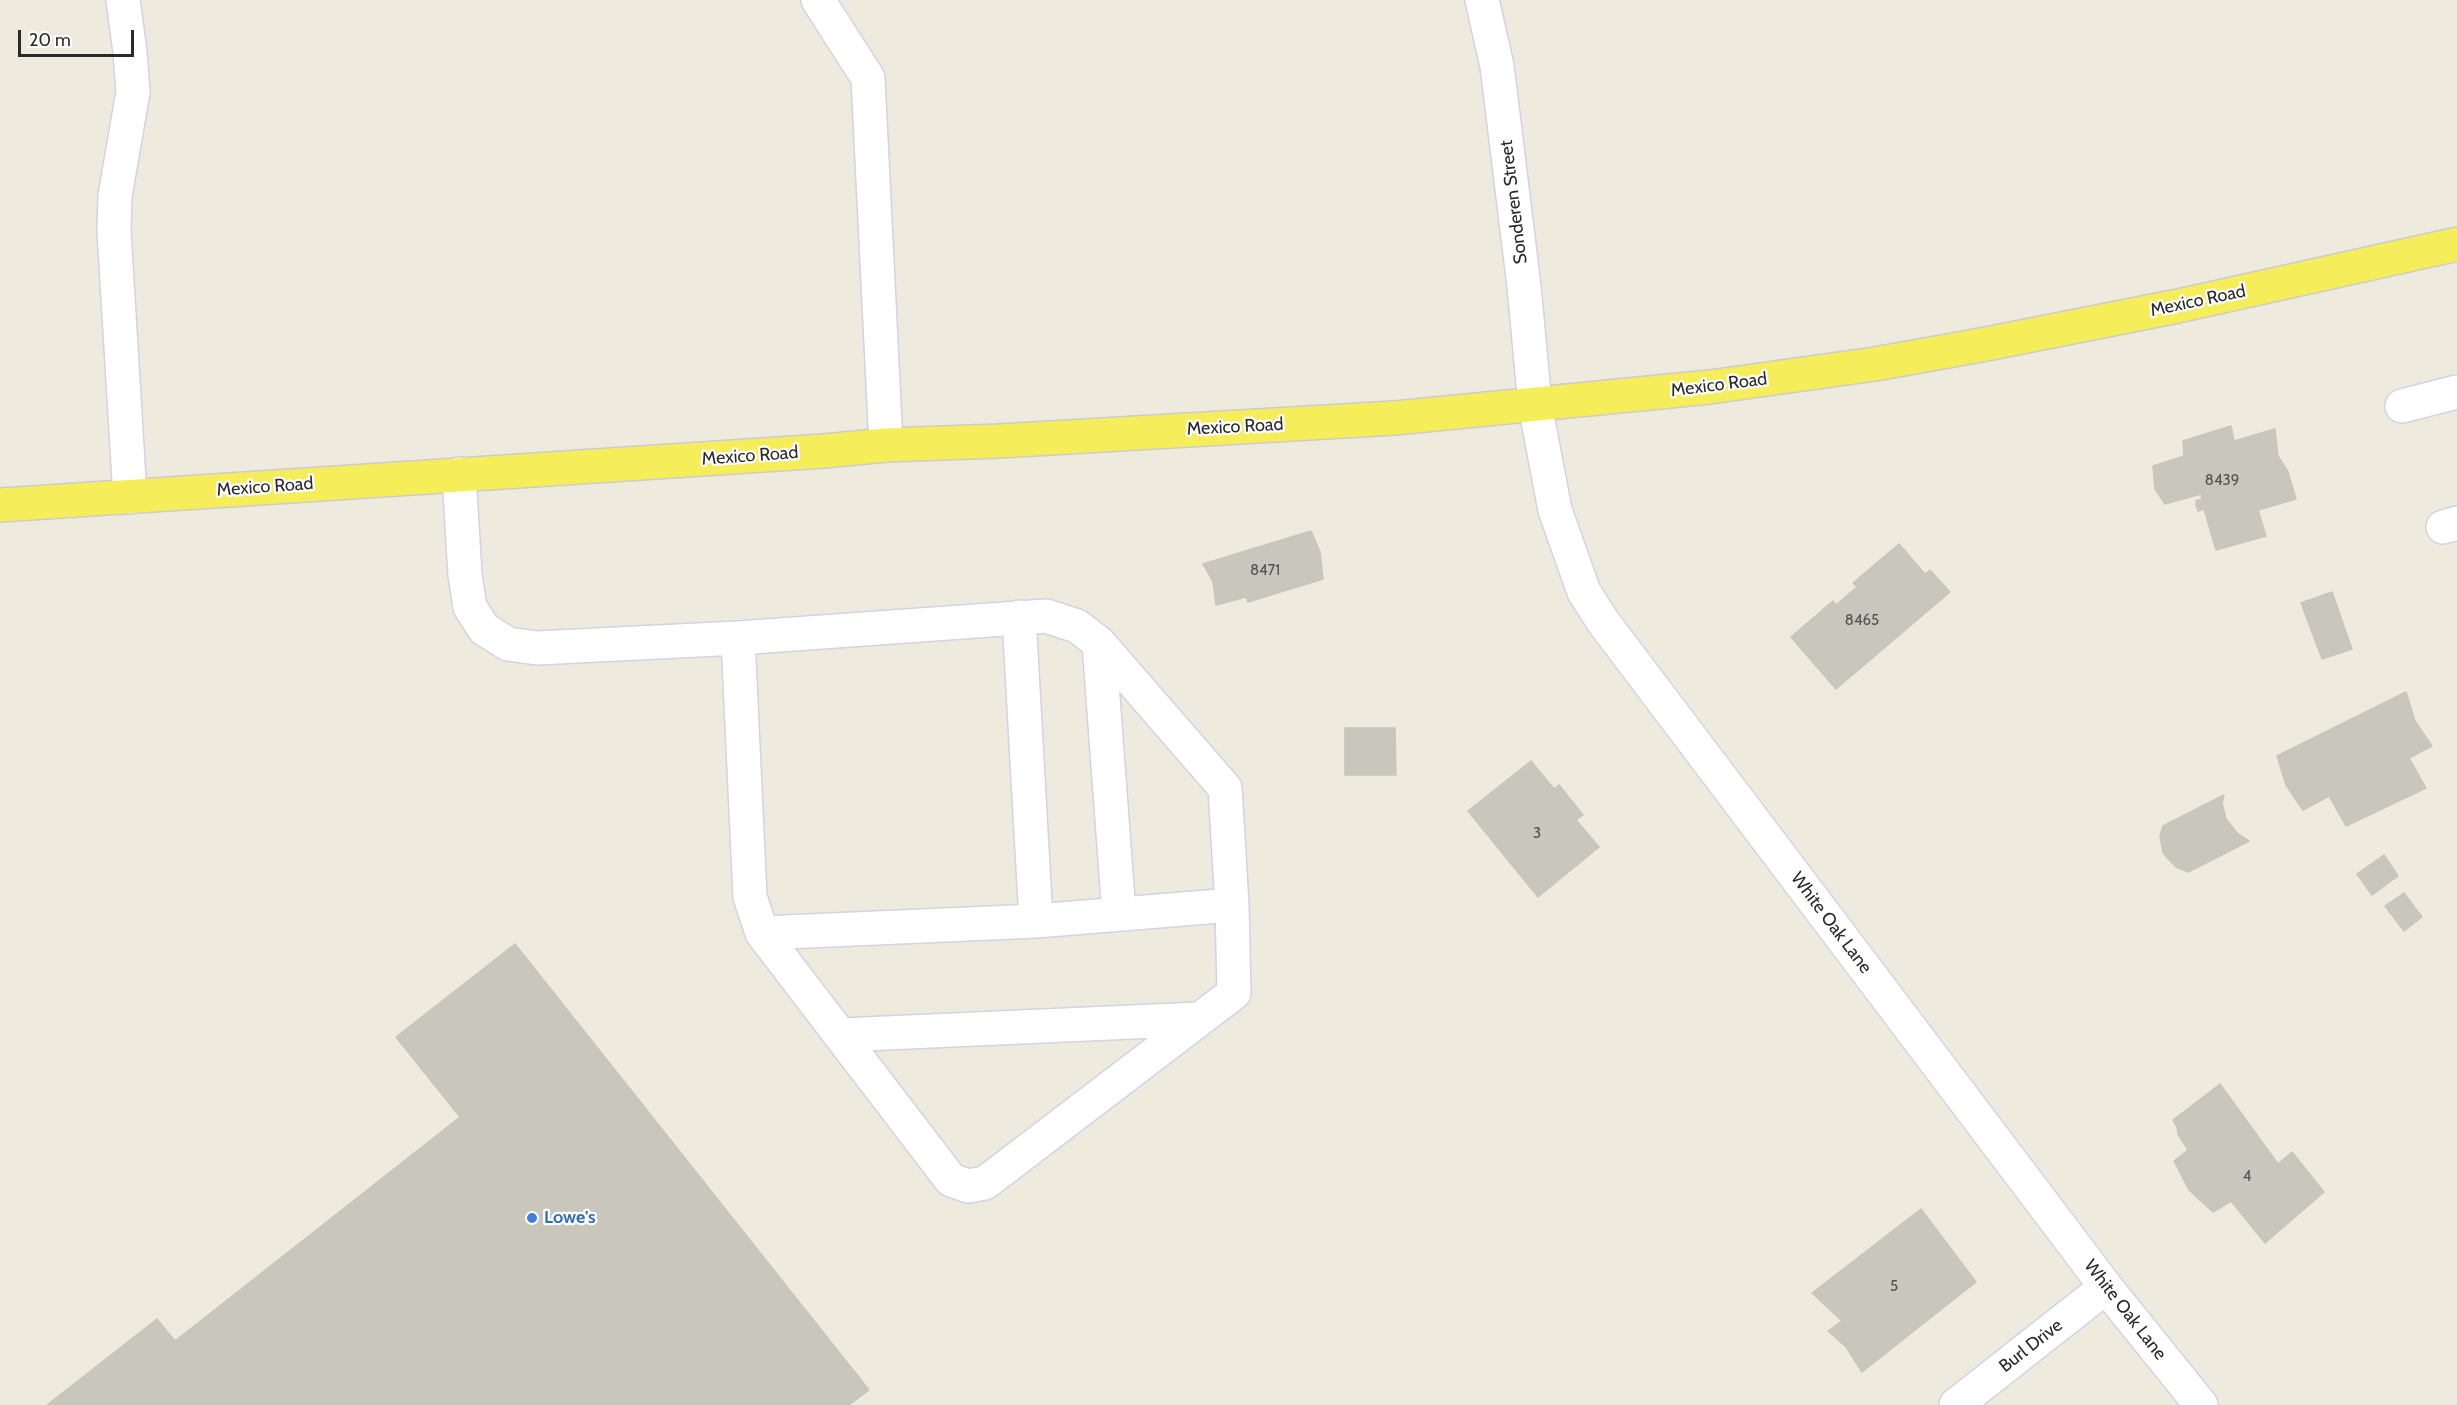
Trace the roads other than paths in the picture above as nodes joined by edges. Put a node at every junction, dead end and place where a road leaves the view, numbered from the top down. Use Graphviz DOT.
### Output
graph roads {
  1 [pos="123,0"];
  2 [pos="818,0"];
  3 [pos="1482,0"];
  4 [pos="2457,244"];
  5 [pos="2457,392"];
  6 [pos="1535,405"];
  7 [pos="2402,406"];
  8 [pos="886,445"];
  9 [pos="459,474"];
  10 [pos="130,497"];
  11 [pos="0,505"];
  12 [pos="1019,617"];
  13 [pos="738,638"];
  14 [pos="1099,643"];
  15 [pos="1232,905"];
  16 [pos="1119,914"];
  17 [pos="1036,921"];
  18 [pos="762,933"];
  19 [pos="1199,1019"];
  20 [pos="841,1035"];
  21 [pos="2106,1287"];
  22 [pos="1956,1405"];
  23 [pos="2200,1405"];
  1 -- 10 [label="street"];
  2 -- 8 [label="street"];
  3 -- 6 [label="street, Sonderen Street"];
  4 -- 6 [label="main road, Mexico Road"];
  5 -- 7 [label="street"];
  6 -- 8 [label="main road, Mexico Road"];
  6 -- 21 [label="street, White Oak Lane"];
  8 -- 9 [label="main road, Mexico Road"];
  9 -- 10 [label="main road, Mexico Road"];
  9 -- 13 [label="street"];
  10 -- 11 [label="main road, Mexico Road"];
  12 -- 13 [label="street"];
  12 -- 14 [label="street"];
  12 -- 17 [label="street"];
  13 -- 18 [label="street"];
  14 -- 15 [label="street"];
  14 -- 16 [label="street"];
  15 -- 16 [label="street"];
  15 -- 19 [label="street"];
  16 -- 17 [label="street"];
  17 -- 18 [label="street"];
  18 -- 20 [label="street"];
  19 -- 20 [label="street"];
  19 -- 20 [label="street"];
  21 -- 22 [label="street, Burl Drive"];
  21 -- 23 [label="street, White Oak Lane"];
}
